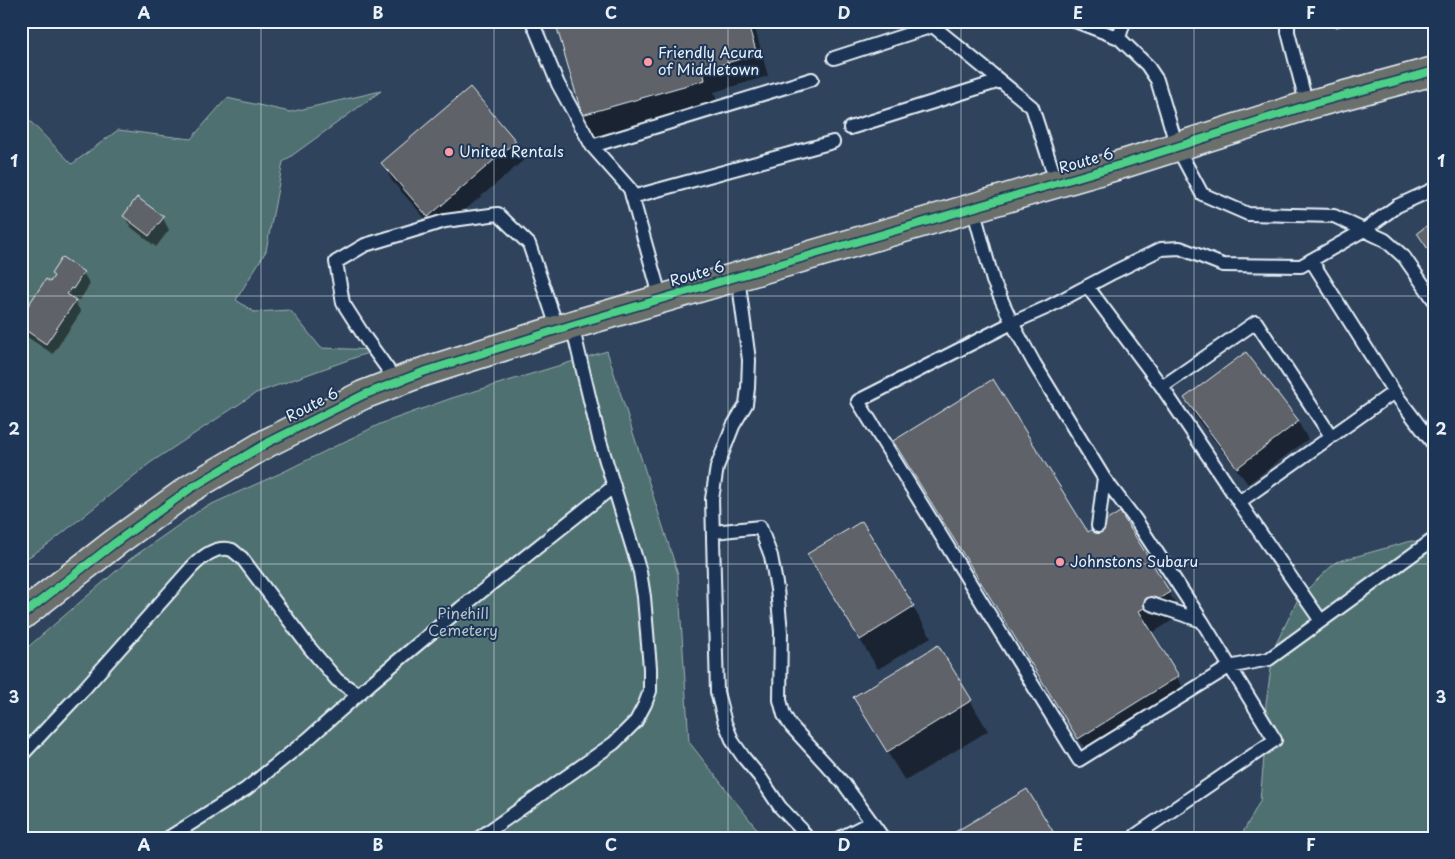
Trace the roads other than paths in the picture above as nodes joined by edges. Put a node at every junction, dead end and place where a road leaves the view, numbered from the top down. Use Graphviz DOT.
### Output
graph roads {
  1 [pos="532,21"];
  2 [pos="1075,21"];
  3 [pos="1124,21"];
  4 [pos="1288,21"];
  5 [pos="1119,38"];
  6 [pos="834,58"];
  7 [pos="1434,71"];
  8 [pos="812,79"];
  9 [pos="1000,81"];
  10 [pos="1307,106"];
  11 [pos="850,128"];
  12 [pos="833,142"];
  13 [pos="592,146"];
  14 [pos="1176,147"];
  15 [pos="1057,184"];
  16 [pos="1434,189"];
  17 [pos="632,198"];
  18 [pos="973,208"];
  19 [pos="1364,230"];
  20 [pos="1311,260"];
  21 [pos="738,277"];
  22 [pos="1087,286"];
  23 [pos="661,299"];
  24 [pos="1434,300"];
  25 [pos="1012,323"];
  26 [pos="565,327"];
  27 [pos="398,382"];
  28 [pos="1162,387"];
  29 [pos="1394,392"];
  30 [pos="1331,436"];
  31 [pos="1434,445"];
  32 [pos="1104,478"];
  33 [pos="614,486"];
  34 [pos="1238,502"];
  35 [pos="1098,526"];
  36 [pos="714,532"];
  37 [pos="1434,539"];
  38 [pos="1151,604"];
  39 [pos="21,616"];
  40 [pos="1202,621"];
  41 [pos="1321,622"];
  42 [pos="1229,667"];
  43 [pos="358,694"];
  44 [pos="21,756"];
  45 [pos="871,822"];
  46 [pos="1136,835"];
  47 [pos="168,838"];
  48 [pos="479,838"];
  49 [pos="806,838"];
  50 [pos="840,838"];
  51 [pos="883,838"];
  1 -- 13 [label="lane"];
  2 -- 5 [label="lane"];
  3 -- 5 [label="lane"];
  4 -- 10 [label="lane"];
  5 -- 14 [label="lane"];
  6 -- 9 [label="lane"];
  7 -- 10 [label="main road, Route 6"];
  8 -- 13 [label="lane"];
  9 -- 11 [label="lane"];
  9 -- 15 [label="lane"];
  10 -- 14 [label="main road, Route 6"];
  12 -- 17 [label="lane"];
  13 -- 17 [label="lane"];
  14 -- 15 [label="main road, Route 6"];
  14 -- 19 [label="lane"];
  15 -- 18 [label="main road, Route 6"];
  16 -- 19 [label="lane"];
  17 -- 23 [label="lane"];
  18 -- 21 [label="main road, Route 6"];
  18 -- 25 [label="lane"];
  19 -- 20 [label="lane"];
  19 -- 24 [label="lane"];
  20 -- 22 [label="lane"];
  20 -- 29 [label="lane"];
  21 -- 23 [label="main road, Route 6"];
  21 -- 36 [label="lane"];
  22 -- 25 [label="lane"];
  22 -- 28 [label="lane"];
  23 -- 26 [label="main road, Route 6"];
  25 -- 32 [label="lane"];
  25 -- 42 [label="lane"];
  26 -- 27 [label="main road, Route 6"];
  26 -- 27 [label="lane"];
  26 -- 33 [label="lane"];
  27 -- 39 [label="main road, Route 6"];
  28 -- 30 [label="lane"];
  28 -- 34 [label="lane"];
  29 -- 30 [label="lane"];
  29 -- 31 [label="lane"];
  30 -- 34 [label="lane"];
  32 -- 35 [label="lane"];
  32 -- 40 [label="lane"];
  33 -- 43 [label="lane"];
  33 -- 48 [label="lane"];
  34 -- 41 [label="lane"];
  36 -- 45 [label="lane"];
  36 -- 49 [label="lane"];
  37 -- 41 [label="lane"];
  38 -- 40 [label="lane"];
  40 -- 42 [label="lane"];
  41 -- 42 [label="lane"];
  42 -- 46 [label="lane"];
  43 -- 44 [label="lane"];
  43 -- 47 [label="lane"];
  45 -- 50 [label="lane"];
  45 -- 51 [label="lane"];
}
